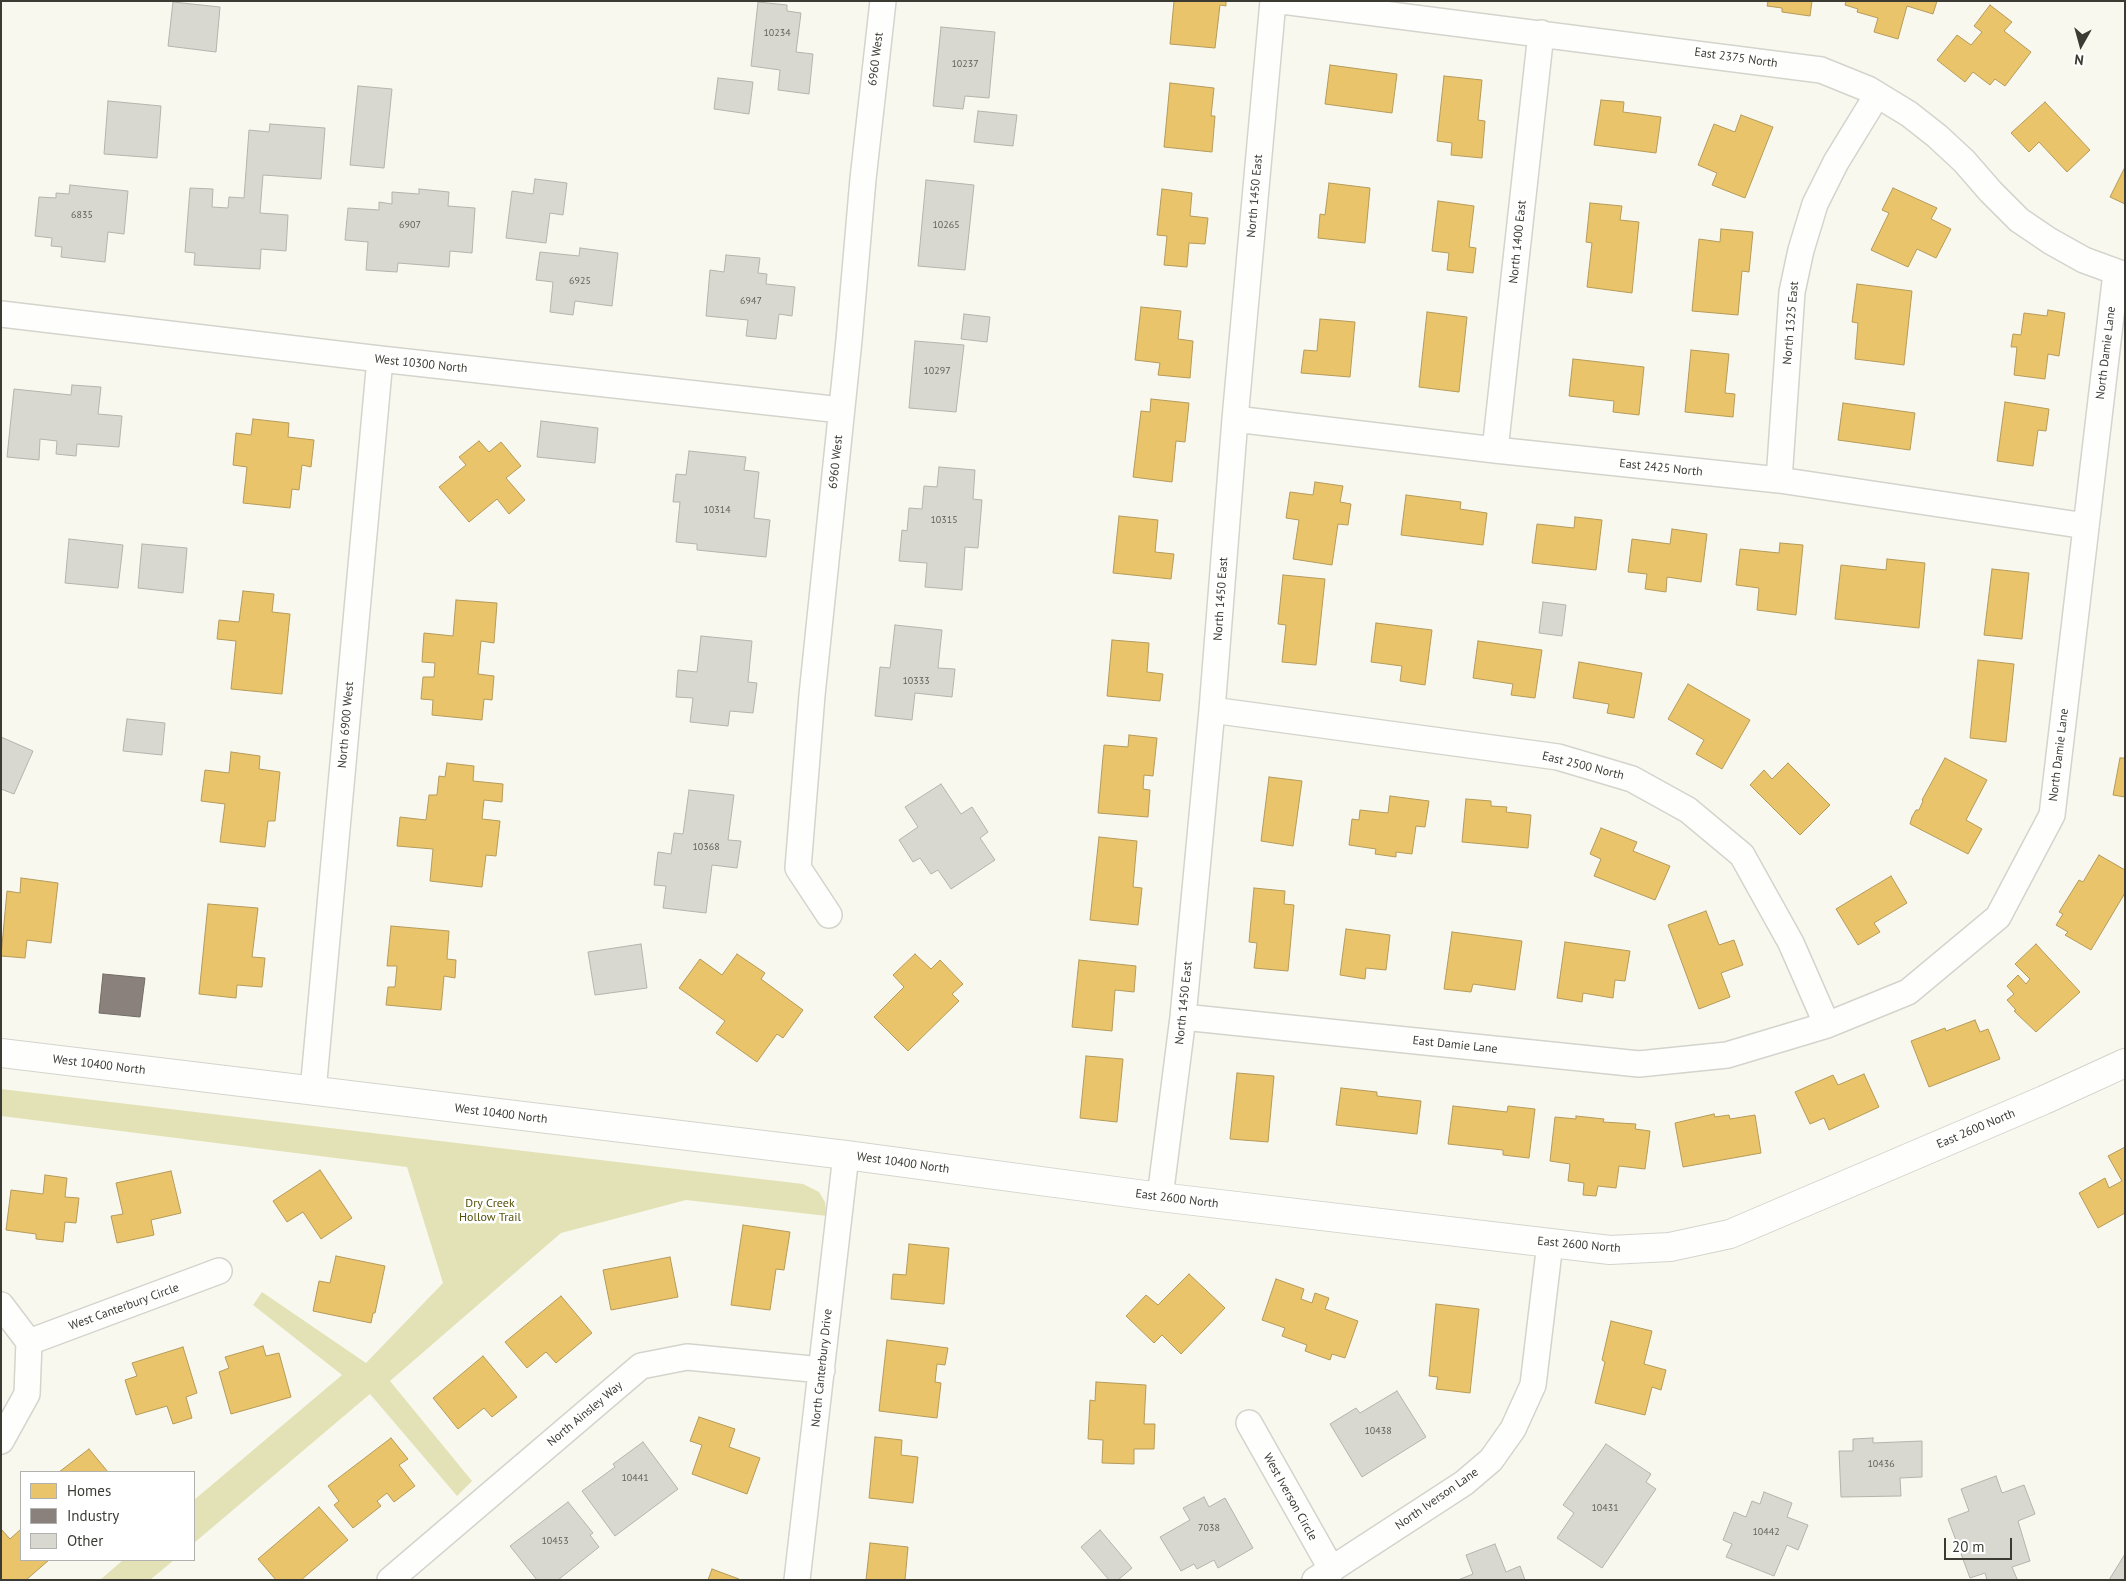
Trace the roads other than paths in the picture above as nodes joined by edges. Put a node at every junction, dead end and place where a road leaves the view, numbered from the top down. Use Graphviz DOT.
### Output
graph roads {
  1 [pos="883,1"];
  2 [pos="1273,1"];
  3 [pos="1282,1"];
  4 [pos="1541,33"];
  5 [pos="1877,95"];
  6 [pos="2120,274"];
  7 [pos="1,314"];
  8 [pos="380,359"];
  9 [pos="841,410"];
  10 [pos="1234,419"];
  11 [pos="1495,450"];
  12 [pos="1779,480"];
  13 [pos="2086,526"];
  14 [pos="1212,710"];
  15 [pos="829,915"];
  16 [pos="1183,1017"];
  17 [pos="1827,1024"];
  18 [pos="1,1053"];
  19 [pos="1727,1055"];
  20 [pos="2125,1064"];
  21 [pos="313,1091"];
  22 [pos="846,1155"];
  23 [pos="1001,1177"];
  24 [pos="1160,1197"];
  25 [pos="1550,1244"];
  26 [pos="219,1271"];
  27 [pos="1,1305"];
  28 [pos="29,1342"];
  29 [pos="822,1370"];
  30 [pos="1249,1423"];
  31 [pos="1,1441"];
  32 [pos="1323,1575"];
  33 [pos="390,1580"];
  34 [pos="797,1580"];
  1 -- 9 [label="street, 6960 West"];
  2 -- 10 [label="street, North 1450 East"];
  3 -- 4 [label="street, East 2375 North"];
  4 -- 5 [label="street, East 2375 North"];
  4 -- 11 [label="street, North 1400 East"];
  5 -- 6 [label="street, East 2375 North"];
  5 -- 12 [label="street, North 1325 East"];
  6 -- 13 [label="street, North Damie Lane"];
  7 -- 8 [label="street, West 10300 North"];
  8 -- 9 [label="street, West 10300 North"];
  8 -- 21 [label="street, North 6900 West"];
  9 -- 15 [label="street, 6960 West"];
  10 -- 11 [label="street, East 2425 North"];
  10 -- 14 [label="street, North 1450 East"];
  11 -- 12 [label="street, East 2425 North"];
  12 -- 13 [label="street, East 2425 North"];
  13 -- 17 [label="street, North Damie Lane"];
  14 -- 16 [label="street, North 1450 East"];
  14 -- 17 [label="street, East 2500 North"];
  16 -- 19 [label="street, East Damie Lane"];
  16 -- 24 [label="street, North 1450 East"];
  17 -- 19 [label="street, North Damie Lane"];
  18 -- 21 [label="street, West 10400 North"];
  20 -- 25 [label="street, East 2600 North"];
  21 -- 22 [label="street, West 10400 North"];
  22 -- 23 [label="street, West 10400 North"];
  22 -- 29 [label="street, North Canterbury Drive"];
  23 -- 24 [label="street, East 2600 North"];
  24 -- 25 [label="street, East 2600 North"];
  25 -- 32 [label="street, North Iverson Lane"];
  26 -- 28 [label="street, West Canterbury Circle"];
  27 -- 28 [label="street"];
  28 -- 31 [label="street"];
  29 -- 33 [label="street, North Ainsley Way"];
  29 -- 34 [label="street, North Canterbury Drive"];
  30 -- 32 [label="street, West Iverson Circle"];
}
